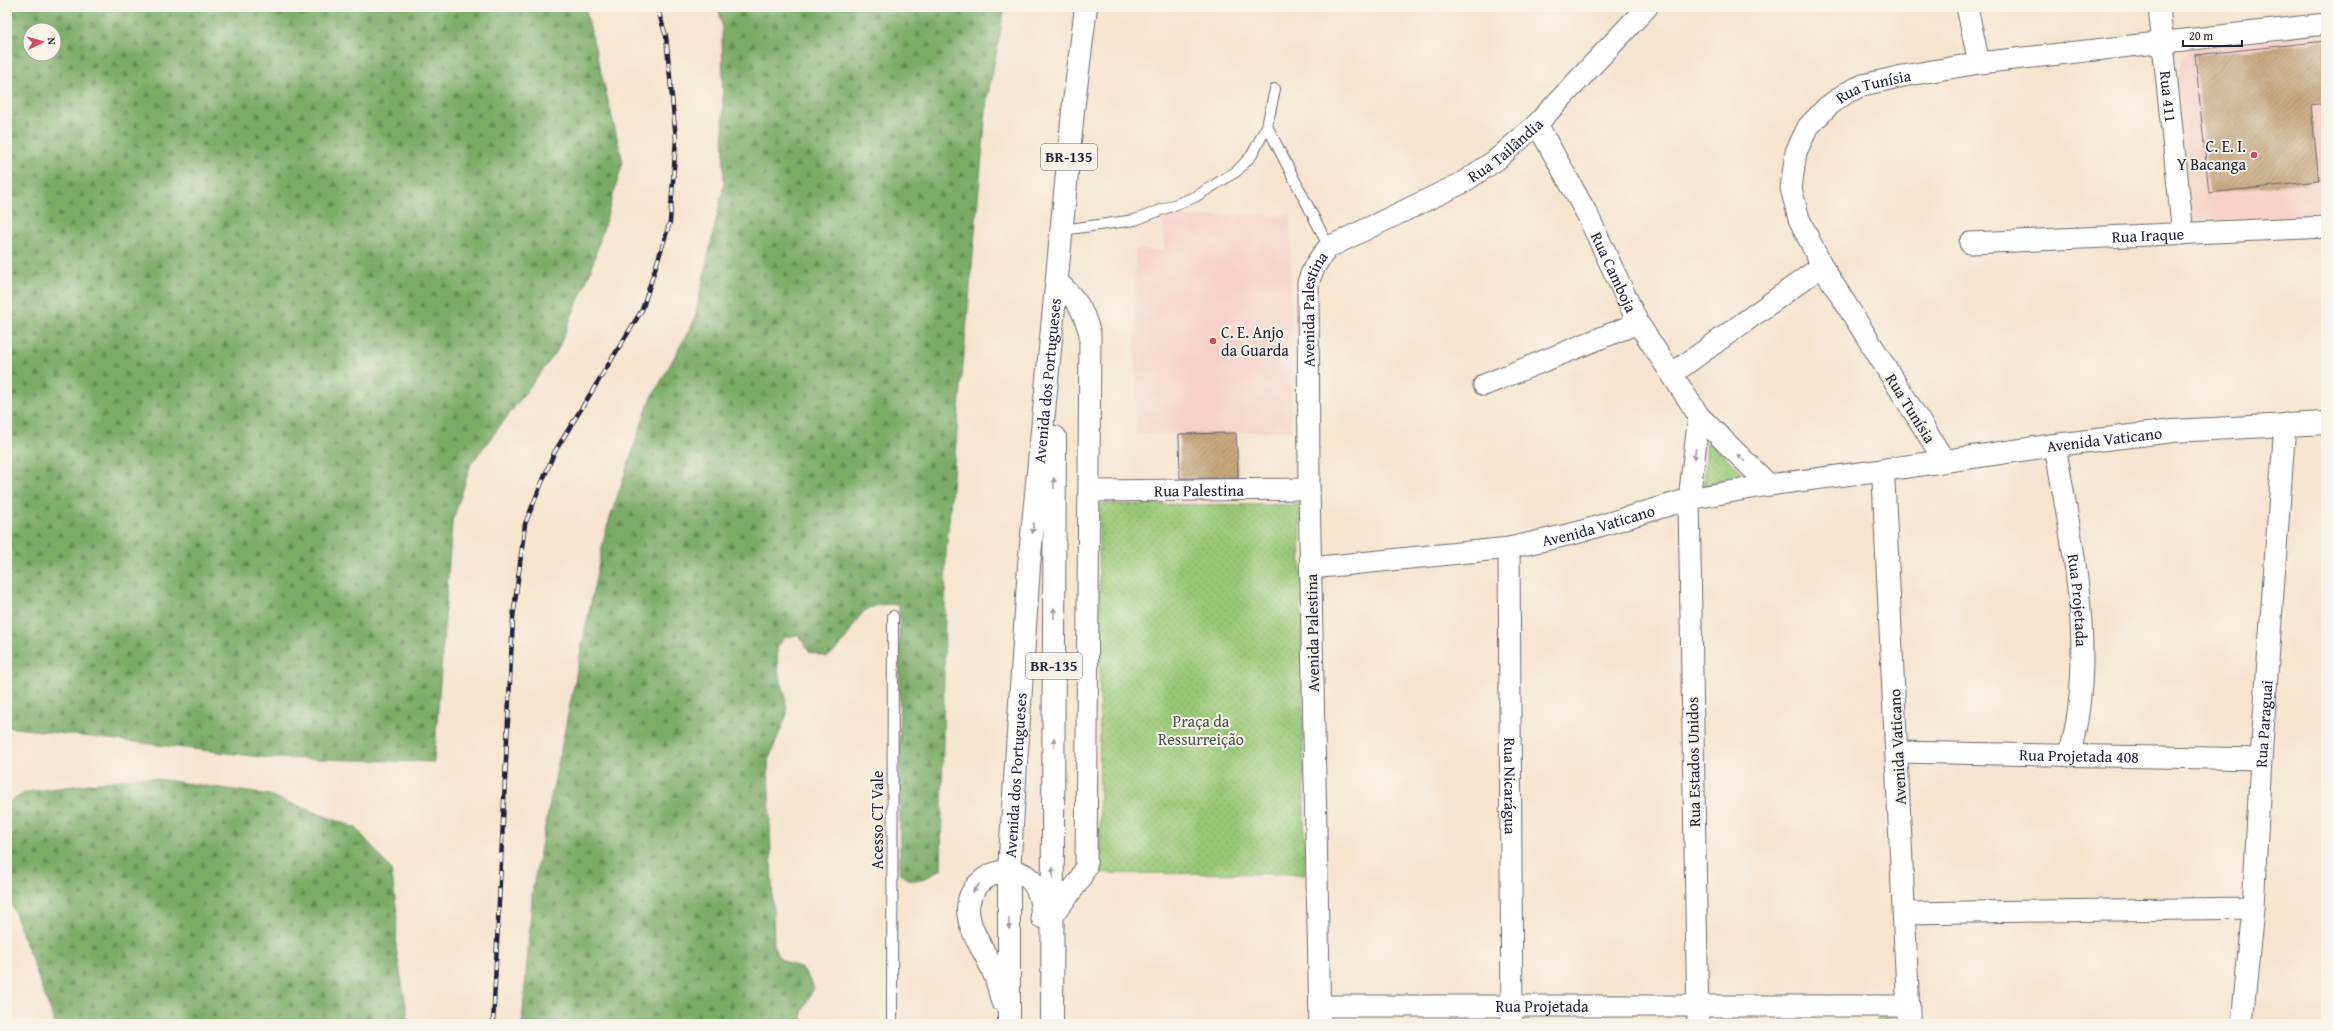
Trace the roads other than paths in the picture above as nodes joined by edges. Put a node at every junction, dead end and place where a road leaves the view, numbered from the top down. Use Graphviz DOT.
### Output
graph roads {
  1 [pos="1086,7"];
  2 [pos="1967,7"];
  3 [pos="2159,7"];
  4 [pos="1644,8"];
  5 [pos="2326,24"];
  6 [pos="2163,42"];
  7 [pos="1979,63"];
  8 [pos="1275,89"];
  9 [pos="1537,124"];
  10 [pos="1267,126"];
  11 [pos="2326,227"];
  12 [pos="1062,230"];
  13 [pos="2183,234"];
  14 [pos="1970,243"];
  15 [pos="1329,247"];
  16 [pos="1822,266"];
  17 [pos="1057,281"];
  18 [pos="1055,308"];
  19 [pos="1638,323"];
  20 [pos="1672,374"];
  21 [pos="1484,384"];
  22 [pos="1699,416"];
  23 [pos="2326,423"];
  24 [pos="2285,424"];
  25 [pos="2055,445"];
  26 [pos="1944,460"];
  27 [pos="1883,470"];
  28 [pos="1769,485"];
  29 [pos="1309,489"];
  30 [pos="1090,491"];
  31 [pos="1689,499"];
  32 [pos="1509,548"];
  33 [pos="1311,568"];
  34 [pos="893,616"];
  35 [pos="1897,752"];
  36 [pos="2069,756"];
  37 [pos="2261,759"];
  38 [pos="1009,871"];
  39 [pos="2253,908"];
  40 [pos="1904,913"];
  41 [pos="1053,915"];
  42 [pos="1320,1015"];
  43 [pos="1512,1015"];
  44 [pos="1698,1015"];
  45 [pos="1909,1015"];
  46 [pos="892,1024"];
  47 [pos="1009,1024"];
  48 [pos="1045,1024"];
  49 [pos="1052,1024"];
  50 [pos="2242,1024"];
  1 -- 12 [label="main road, BR-135"];
  2 -- 7 [label="street"];
  3 -- 6 [label="street, Rua 411"];
  4 -- 9 [label="street, Rua Tailândia"];
  5 -- 6 [label="street, Rua Tunísia"];
  6 -- 7 [label="street, Rua Tunísia"];
  6 -- 13 [label="street, Rua 411"];
  7 -- 16 [label="street, Rua Tunísia"];
  8 -- 10 [label="lane"];
  9 -- 15 [label="street, Rua Tailândia"];
  9 -- 19 [label="street, Rua Camboja"];
  10 -- 12 [label="lane"];
  10 -- 15 [label="lane"];
  11 -- 13 [label="street, Rua Iraque"];
  12 -- 17 [label="main road, BR-135"];
  13 -- 14 [label="street, Rua Iraque"];
  15 -- 29 [label="street, Avenida Palestina"];
  16 -- 20 [label="street"];
  16 -- 26 [label="street, Rua Tunísia"];
  17 -- 18 [label="main road, BR-135"];
  17 -- 30 [label="street"];
  18 -- 38 [label="main road, Avenida dos Portugueses / BR-135, one-way"];
  41 -- 18 [label="main road, Avenida dos Portugueses / BR-135, one-way"];
  19 -- 20 [label="street, Rua Camboja"];
  19 -- 21 [label="street"];
  20 -- 22 [label="street, Rua Camboja"];
  28 -- 22 [label="street, Rua Camboja, one-way"];
  22 -- 31 [label="street, one-way"];
  23 -- 24 [label="main road, Avenida Vaticano"];
  24 -- 25 [label="main road, Avenida Vaticano"];
  24 -- 37 [label="street, Rua Paraguai"];
  25 -- 26 [label="main road, Avenida Vaticano"];
  25 -- 36 [label="street, Rua Projetada"];
  26 -- 27 [label="main road, Avenida Vaticano"];
  27 -- 28 [label="street, Avenida Vaticano"];
  27 -- 35 [label="main road, Avenida Vaticano"];
  28 -- 31 [label="street, Avenida Vaticano"];
  29 -- 30 [label="street, Rua Palestina"];
  29 -- 33 [label="street, Avenida Palestina"];
  30 -- 41 [label="street"];
  31 -- 32 [label="street, Avenida Vaticano"];
  31 -- 44 [label="street, Rua Estados Unidos"];
  32 -- 33 [label="street, Avenida Vaticano"];
  32 -- 43 [label="street, Rua Nicarágua"];
  33 -- 42 [label="street, Avenida Palestina"];
  34 -- 46 [label="lane, Acesso CT Vale"];
  35 -- 36 [label="street, Rua Projetada 408"];
  35 -- 40 [label="main road, Avenida Vaticano"];
  36 -- 37 [label="street, Rua Projetada 408"];
  37 -- 39 [label="street, Rua Paraguai"];
  38 -- 47 [label="main road, Avenida dos Portugueses / BR-135, one-way"];
  38 -- 47 [label="main road, one-way"];
  38 -- 48 [label="main road"];
  39 -- 40 [label="street"];
  39 -- 50 [label="street, Rua Paraguai"];
  40 -- 45 [label="main road, Avenida Vaticano"];
  41 -- 49 [label="main road, Avenida dos Portugueses / BR-135"];
  42 -- 43 [label="street, Rua Projetada"];
  43 -- 44 [label="street, Rua Projetada"];
  44 -- 45 [label="street, Rua Projetada"];
}
